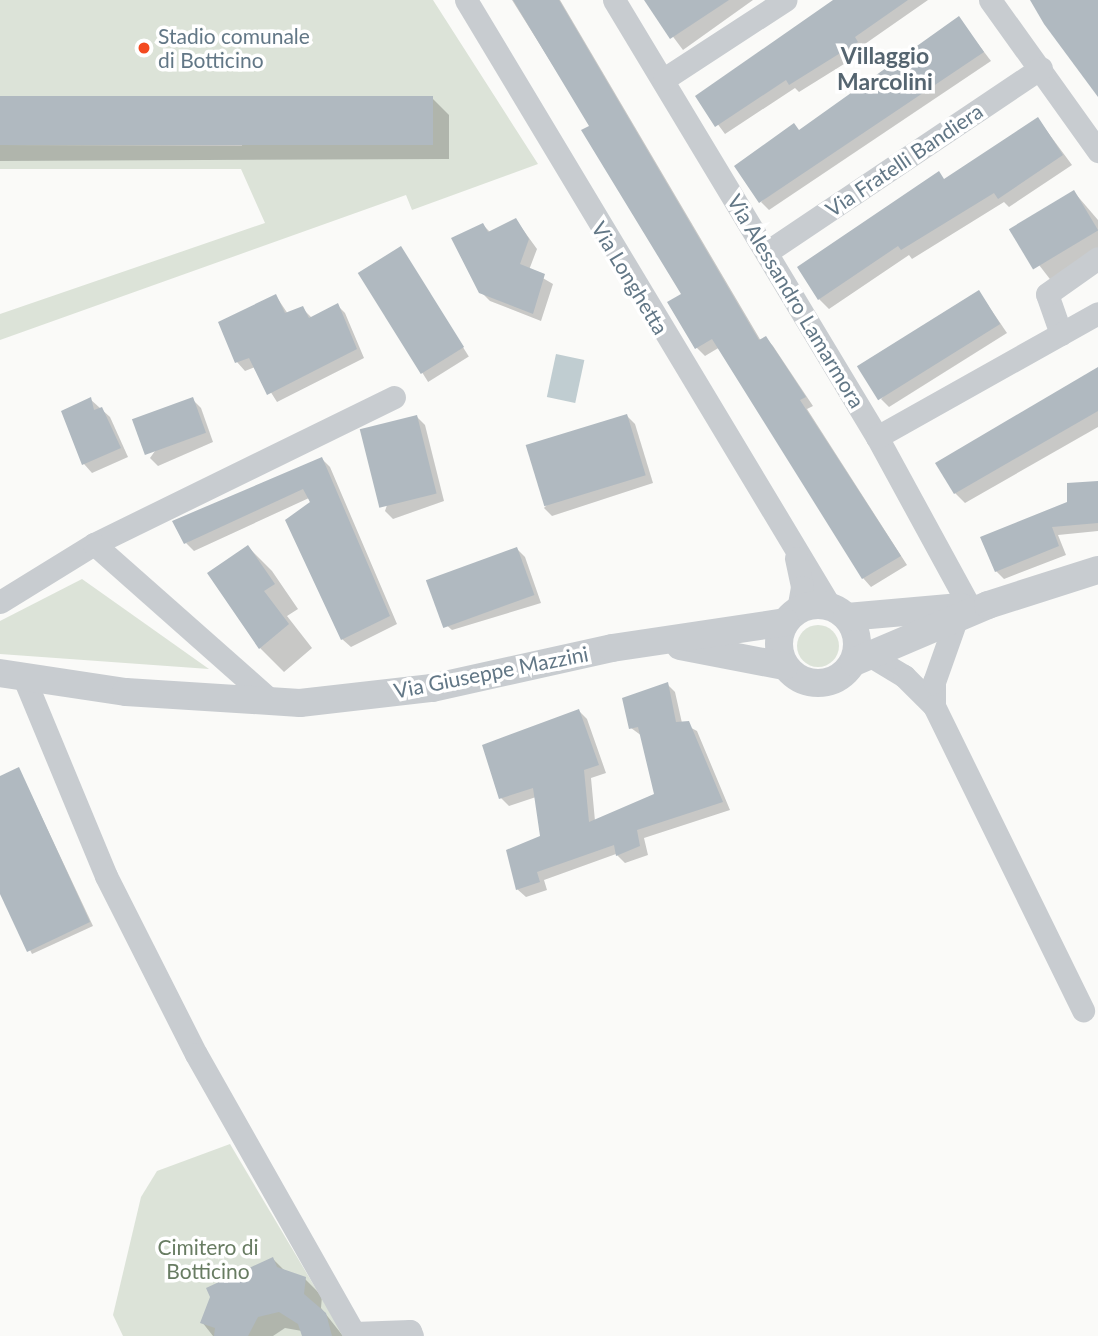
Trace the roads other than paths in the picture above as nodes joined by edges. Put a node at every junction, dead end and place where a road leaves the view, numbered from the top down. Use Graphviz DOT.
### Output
graph roads {
  1 [pos="466,0"];
  2 [pos="614,0"];
  3 [pos="785,0"];
  4 [pos="989,0"];
  5 [pos="1041,68"];
  6 [pos="664,79"];
  7 [pos="1098,151"];
  8 [pos="767,252"];
  9 [pos="1098,258"];
  10 [pos="1098,313"];
  11 [pos="1061,334"];
  12 [pos="394,397"];
  13 [pos="877,437"];
  14 [pos="94,544"];
  15 [pos="796,555"];
  16 [pos="1098,570"];
  17 [pos="0,602"];
  18 [pos="972,609"];
  19 [pos="839,612"];
  20 [pos="791,616"];
  21 [pos="665,643"];
  22 [pos="861,659"];
  23 [pos="784,666"];
  24 [pos="12,676"];
  25 [pos="274,704"];
  26 [pos="934,706"];
  27 [pos="1083,1010"];
  28 [pos="412,1336"];
  1 -- 15 [label="street, Via Longhetta"];
  2 -- 6 [label="street, Via Alessandro Lamarmora"];
  3 -- 6 [label="street"];
  4 -- 5 [label="street"];
  5 -- 7 [label="street"];
  5 -- 8 [label="street, Via Fratelli Bandiera"];
  6 -- 8 [label="street, Via Alessandro Lamarmora"];
  8 -- 13 [label="street, Via Alessandro Lamarmora"];
  9 -- 11 [label="street"];
  10 -- 11 [label="street"];
  11 -- 13 [label="street"];
  12 -- 14 [label="street"];
  13 -- 18 [label="street, Via Alessandro Lamarmora"];
  14 -- 17 [label="street"];
  14 -- 25 [label="street"];
  15 -- 19 [label="street, Via Longhetta"];
  15 -- 20 [label="street, Via Longhetta"];
  16 -- 18 [label="street, Via Giuseppe Mazzini"];
  18 -- 19 [label="street, Via Giuseppe Mazzini"];
  18 -- 22 [label="street, Via Giuseppe Mazzini"];
  18 -- 26 [label="street"];
  19 -- 20 [label="street, Via Giuseppe Mazzini"];
  19 -- 22 [label="street"];
  20 -- 21 [label="street, Via Giuseppe Mazzini"];
  20 -- 23 [label="street"];
  21 -- 23 [label="street, Via Giuseppe Mazzini"];
  21 -- 25 [label="street, Via Giuseppe Mazzini"];
  22 -- 23 [label="street, Via Giuseppe Mazzini"];
  22 -- 26 [label="street"];
  24 -- 25 [label="street, Via Giuseppe Mazzini"];
  24 -- 28 [label="street"];
  26 -- 27 [label="street"];
}
